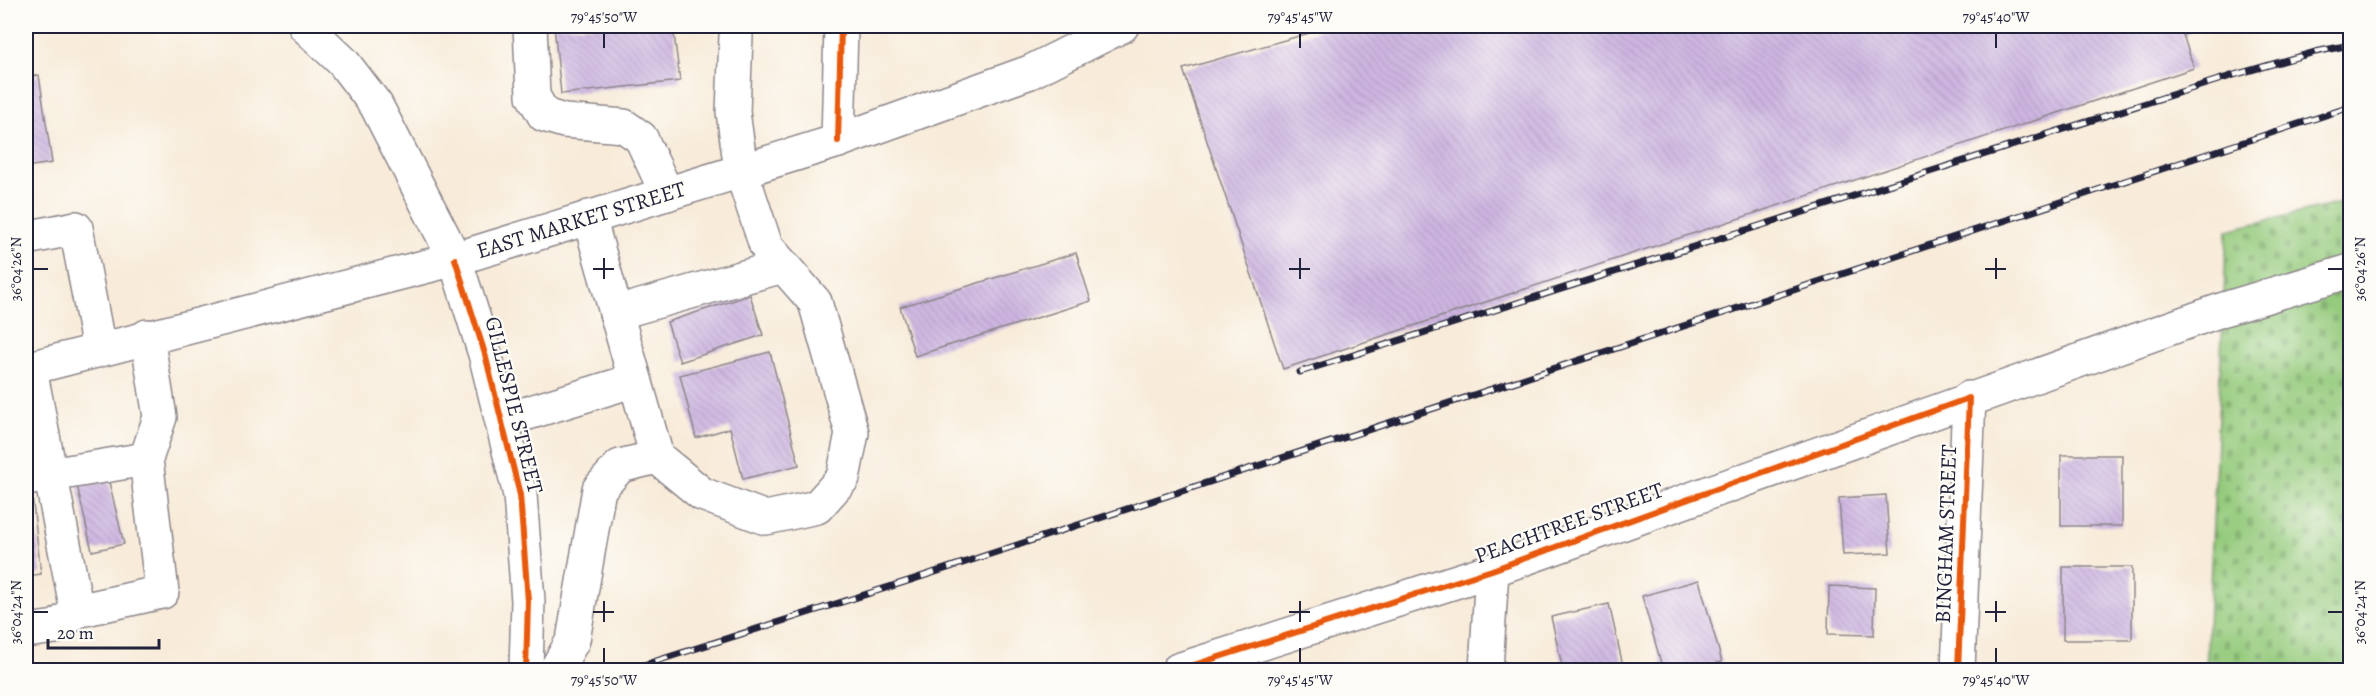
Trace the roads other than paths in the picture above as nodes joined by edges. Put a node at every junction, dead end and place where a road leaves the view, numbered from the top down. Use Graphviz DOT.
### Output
graph roads {
  1 [pos="305,26"];
  2 [pos="530,26"];
  3 [pos="841,26"];
  4 [pos="1122,26"];
  5 [pos="736,36"];
  6 [pos="838,141"];
  7 [pos="741,170"];
  8 [pos="667,194"];
  9 [pos="589,217"];
  10 [pos="26,238"];
  11 [pos="455,259"];
  12 [pos="783,266"];
  13 [pos="2346,274"];
  14 [pos="616,313"];
  15 [pos="147,336"];
  16 [pos="99,349"];
  17 [pos="28,369"];
  18 [pos="635,380"];
  19 [pos="1969,398"];
  20 [pos="502,421"];
  21 [pos="657,457"];
  22 [pos="146,459"];
  23 [pos="38,476"];
  24 [pos="1492,570"];
  25 [pos="77,610"];
  26 [pos="26,631"];
  27 [pos="526,670"];
  28 [pos="556,670"];
  29 [pos="1178,670"];
  30 [pos="1486,670"];
  31 [pos="1958,670"];
  1 -- 11 [label="street, GILLESPIE STREET"];
  2 -- 8 [label="street"];
  3 -- 6 [label="street"];
  4 -- 6 [label="street, EAST MARKET STREET"];
  5 -- 7 [label="street"];
  6 -- 7 [label="street, EAST MARKET STREET"];
  7 -- 8 [label="street, EAST MARKET STREET"];
  7 -- 12 [label="street"];
  8 -- 9 [label="street, EAST MARKET STREET"];
  9 -- 11 [label="street, EAST MARKET STREET"];
  9 -- 14 [label="street"];
  10 -- 16 [label="street"];
  11 -- 15 [label="street, EAST MARKET STREET"];
  11 -- 20 [label="street, GILLESPIE STREET"];
  12 -- 14 [label="street"];
  12 -- 21 [label="street"];
  13 -- 19 [label="street, PEACHTREE STREET"];
  14 -- 18 [label="street"];
  15 -- 16 [label="street, EAST MARKET STREET"];
  15 -- 22 [label="street"];
  16 -- 17 [label="street, EAST MARKET STREET"];
  17 -- 23 [label="street"];
  18 -- 20 [label="street"];
  18 -- 21 [label="street"];
  19 -- 24 [label="street, PEACHTREE STREET"];
  19 -- 31 [label="street, BINGHAM STREET"];
  20 -- 27 [label="street, GILLESPIE STREET"];
  21 -- 28 [label="street"];
  22 -- 23 [label="street"];
  22 -- 25 [label="street"];
  23 -- 25 [label="street"];
  24 -- 29 [label="street, PEACHTREE STREET"];
  24 -- 30 [label="street"];
  25 -- 26 [label="street"];
}
